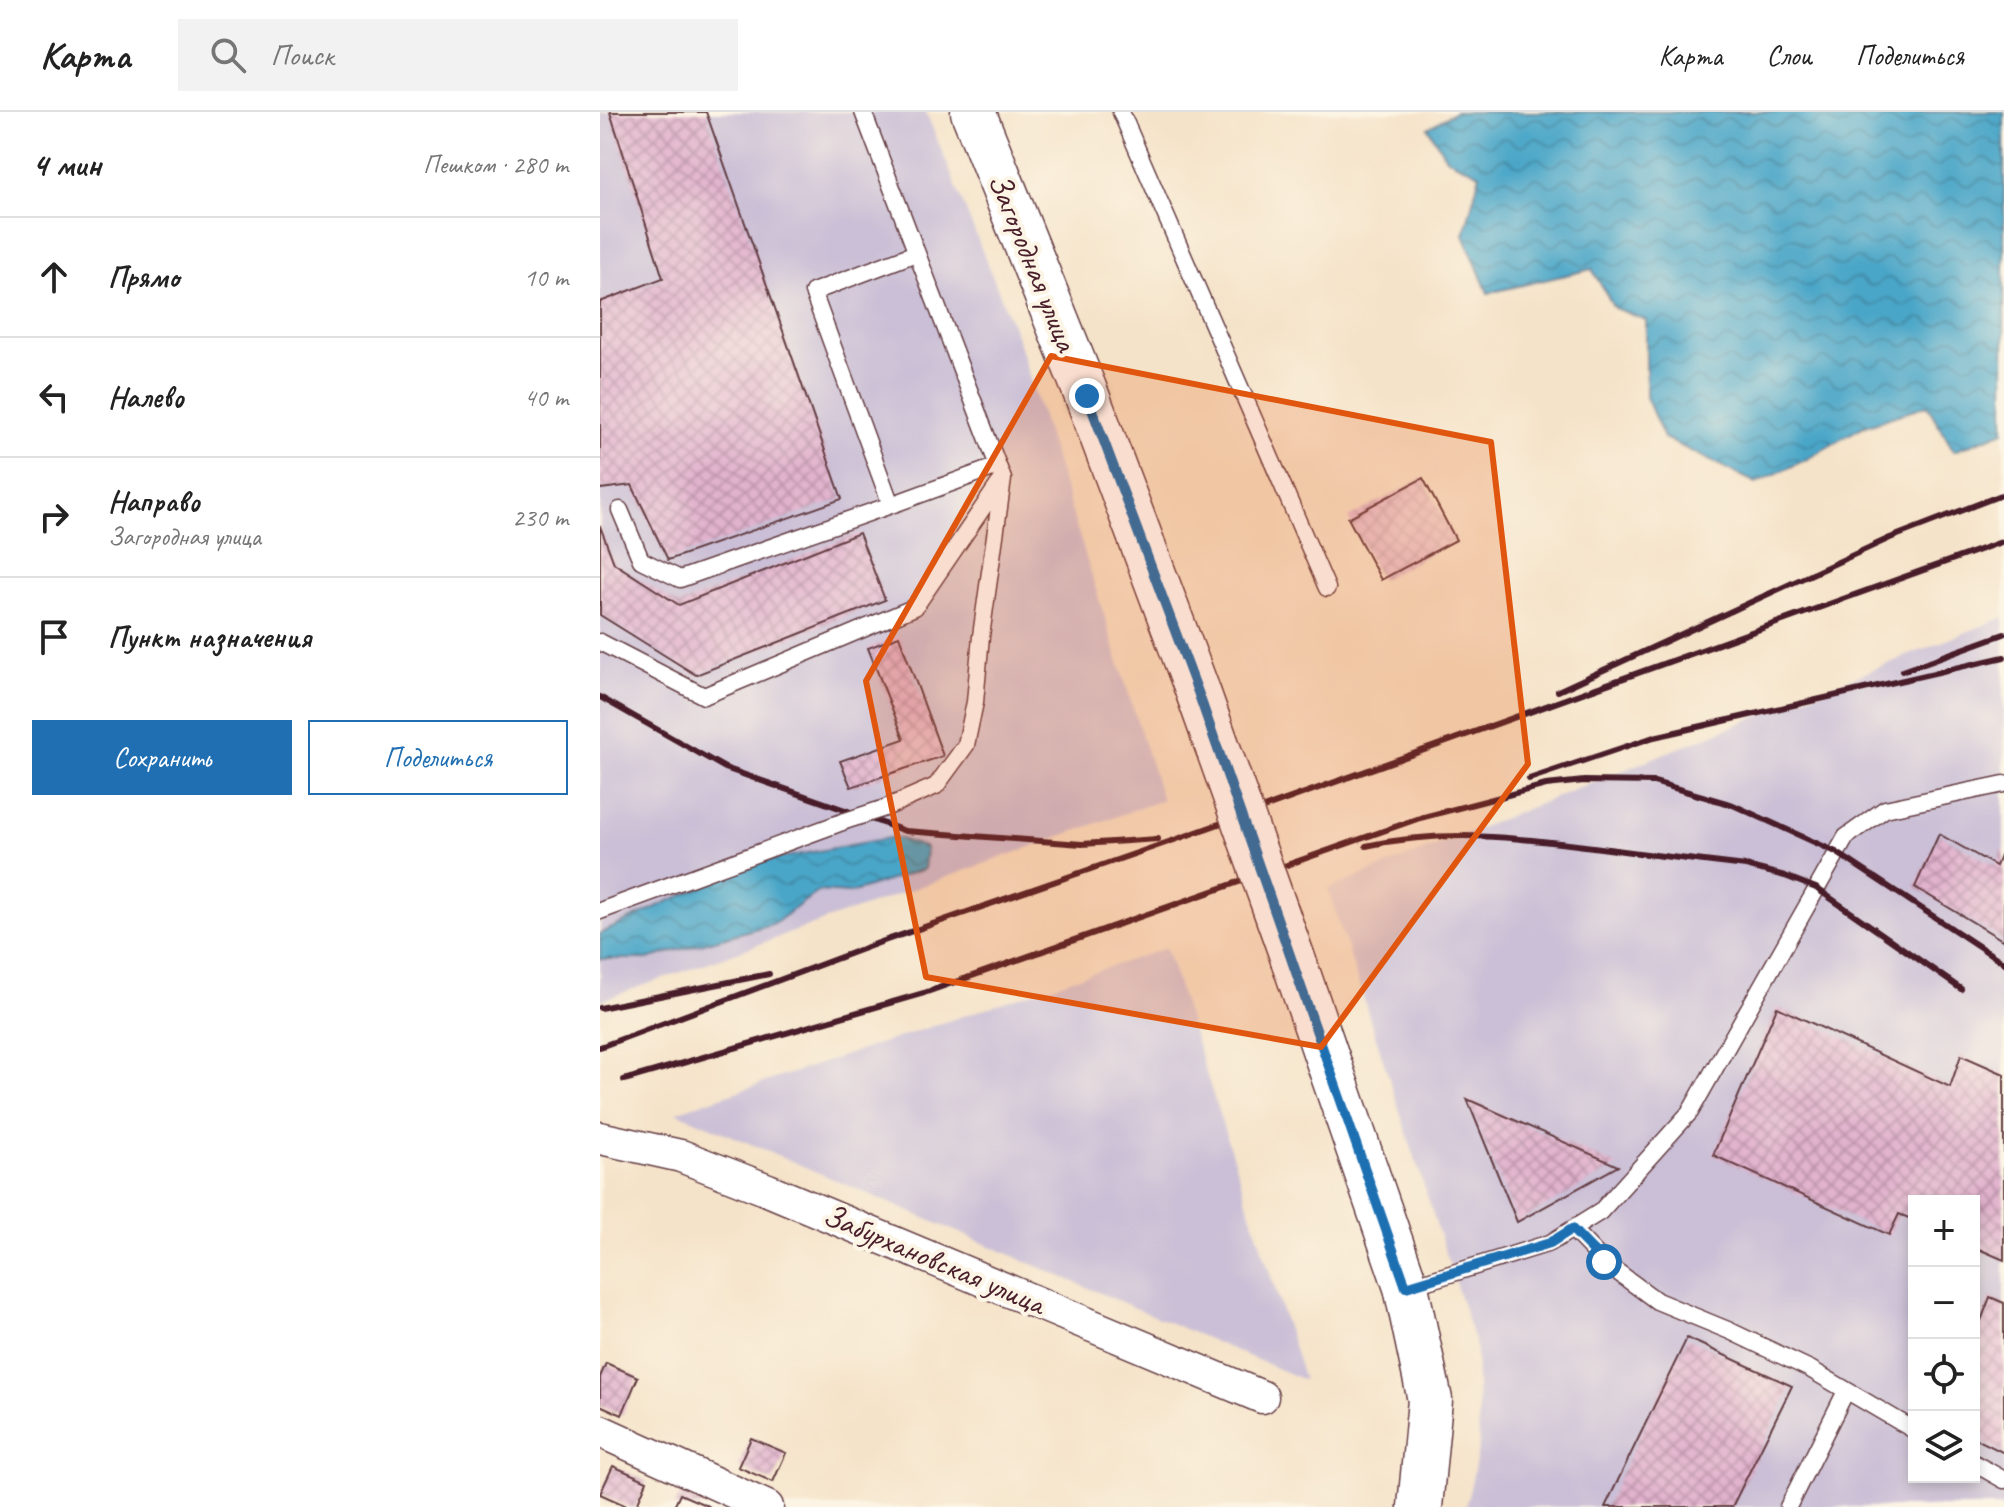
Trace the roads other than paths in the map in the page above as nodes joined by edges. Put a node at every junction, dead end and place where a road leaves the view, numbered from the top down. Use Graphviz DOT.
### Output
graph roads {
  1 [pos="863,112"];
  2 [pos="973,112"];
  3 [pos="1121,112"];
  4 [pos="916,253"];
  5 [pos="1000,473"];
  6 [pos="891,505"];
  7 [pos="620,510"];
  8 [pos="1327,588"];
  9 [pos="600,642"];
  10 [pos="2004,784"];
  11 [pos="600,911"];
  12 [pos="600,1138"];
  13 [pos="1572,1229"];
  14 [pos="1406,1287"];
  15 [pos="1846,1391"];
  16 [pos="1262,1397"];
  17 [pos="1908,1427"];
  18 [pos="600,1431"];
  19 [pos="1980,1466"];
  20 [pos="2004,1480"];
  21 [pos="767,1507"];
  22 [pos="1420,1507"];
  23 [pos="1788,1507"];
  1 -- 4 [label="lane"];
  2 -- 14 [label="main road, Загородная улица, bridge"];
  3 -- 8 [label="lane"];
  4 -- 5 [label="lane"];
  4 -- 6 [label="lane"];
  5 -- 6 [label="lane"];
  5 -- 9 [label="lane"];
  5 -- 11 [label="lane, bridge"];
  6 -- 7 [label="lane"];
  10 -- 13 [label="lane"];
  12 -- 16 [label="street, Забурхановская улица"];
  13 -- 14 [label="lane"];
  13 -- 15 [label="lane"];
  14 -- 22 [label="main road, Загородная улица"];
  15 -- 17 [label="lane"];
  15 -- 23 [label="lane"];
  18 -- 21 [label="street"];
  19 -- 20 [label="lane"];
}
